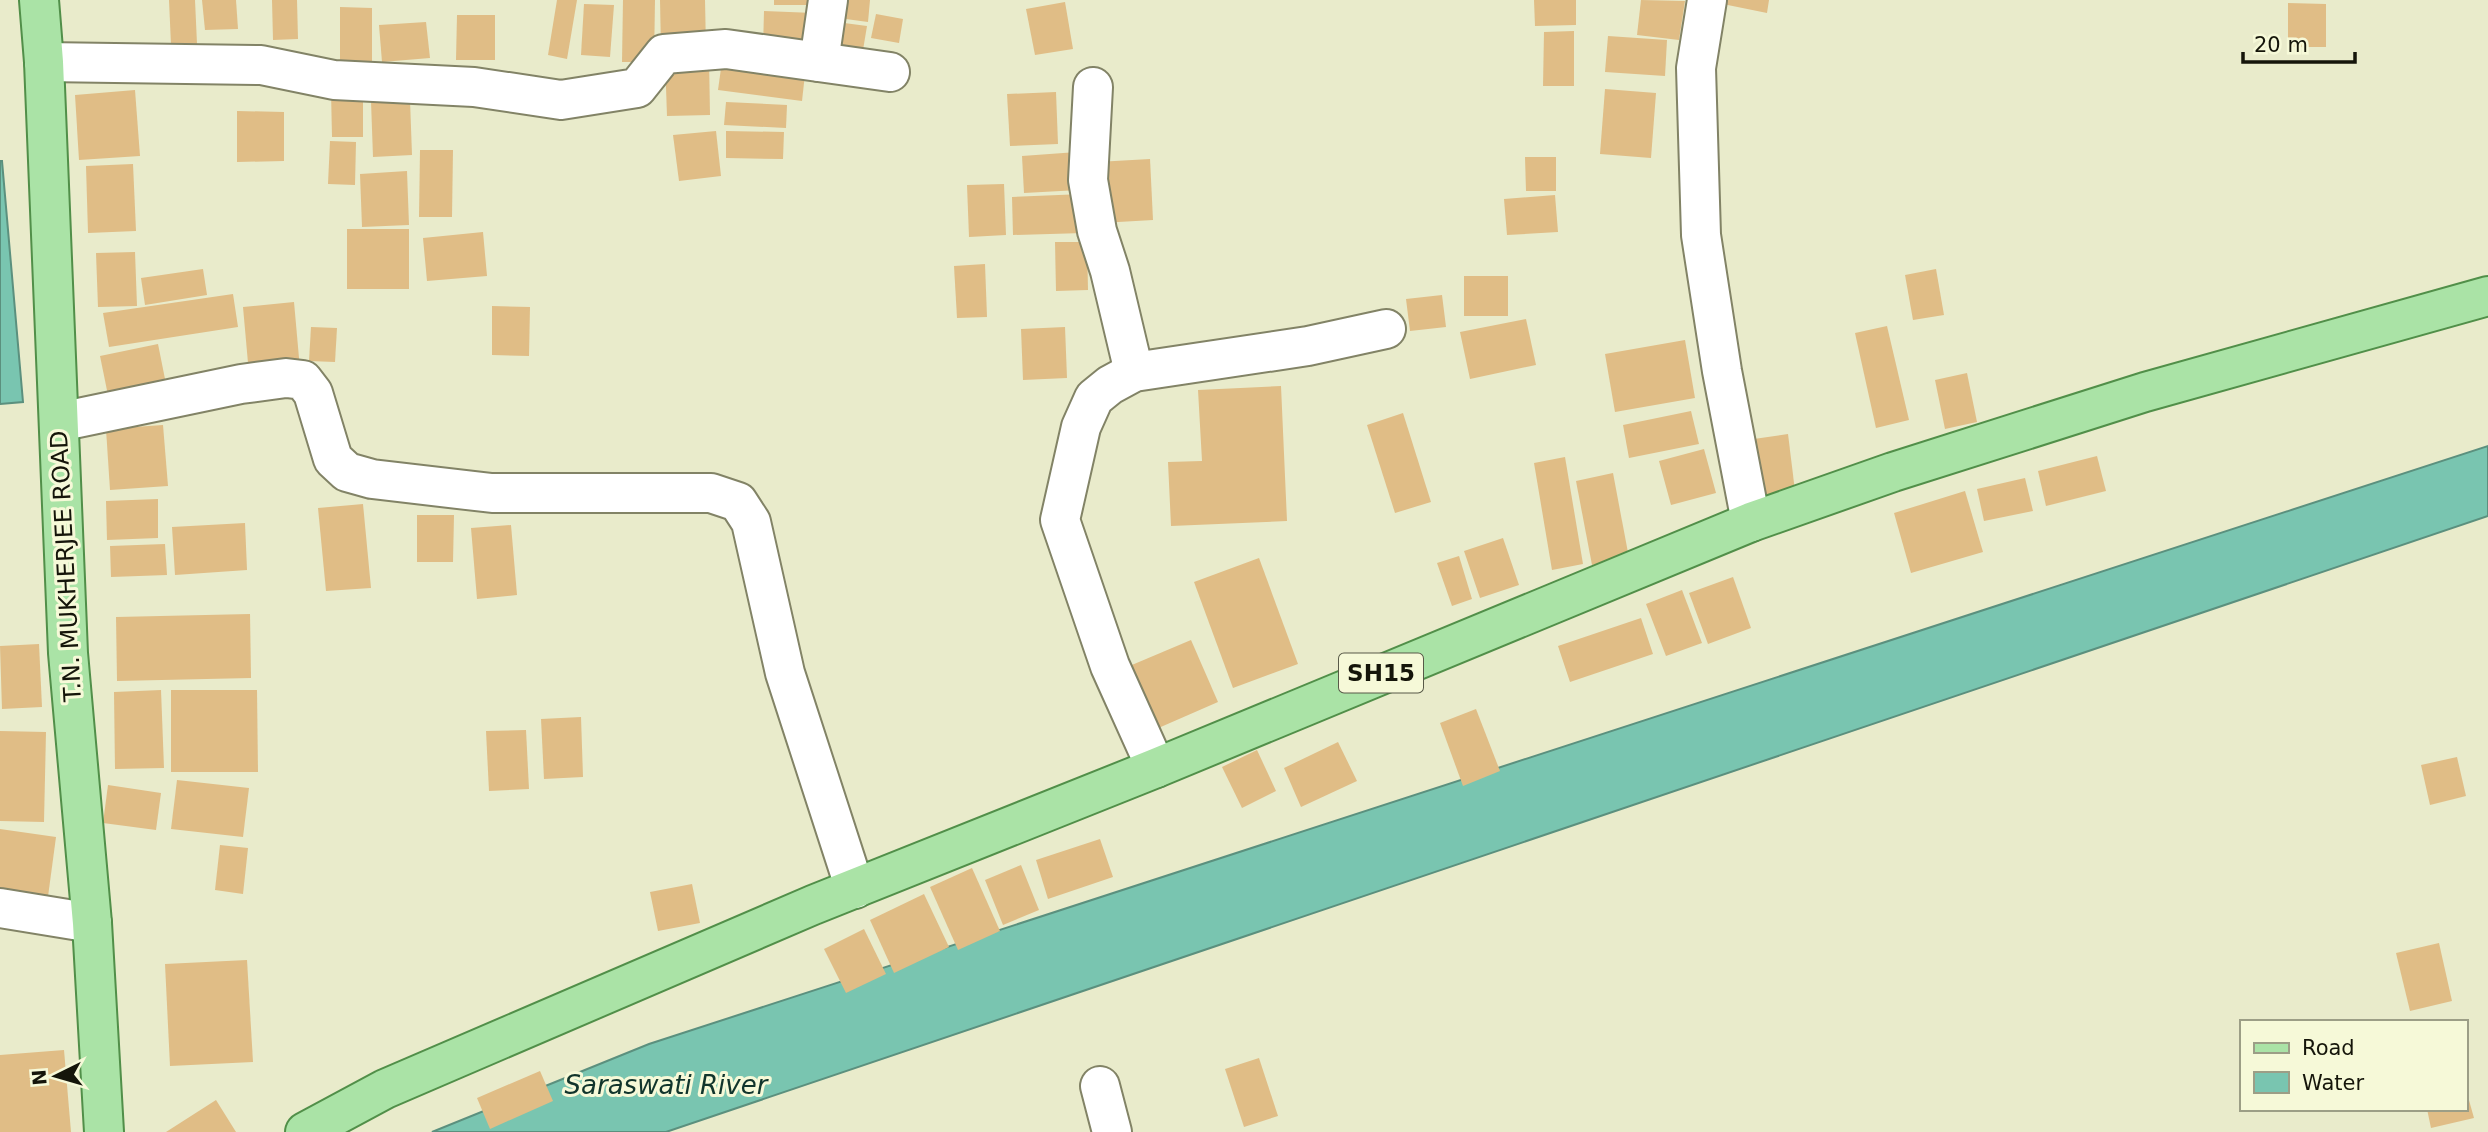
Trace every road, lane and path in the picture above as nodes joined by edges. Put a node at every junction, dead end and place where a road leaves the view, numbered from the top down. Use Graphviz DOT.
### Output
graph roads {
  1 [pos="38,0"];
  2 [pos="828,0"];
  3 [pos="1707,0"];
  4 [pos="44,62"];
  5 [pos="819,62"];
  6 [pos="890,72"];
  7 [pos="1093,87"];
  8 [pos="2488,296"];
  9 [pos="1386,329"];
  10 [pos="1134,372"];
  11 [pos="59,422"];
  12 [pos="1751,522"];
  13 [pos="1156,768"];
  14 [pos="855,889"];
  15 [pos="0,908"];
  16 [pos="92,923"];
  17 [pos="1100,1086"];
  18 [pos="104,1132"];
  19 [pos="304,1132"];
  20 [pos="1112,1132"];
  1 -- 4 [label="main road, T.N. MUKHERJEE ROAD"];
  2 -- 5 [label="street"];
  3 -- 12 [label="street"];
  4 -- 5 [label="street"];
  4 -- 11 [label="main road, T.N. MUKHERJEE ROAD"];
  5 -- 6 [label="street"];
  7 -- 10 [label="street"];
  8 -- 12 [label="main road, SH15"];
  9 -- 10 [label="street"];
  10 -- 13 [label="street"];
  11 -- 14 [label="street"];
  11 -- 16 [label="main road, T.N. MUKHERJEE ROAD"];
  12 -- 13 [label="main road, SH15"];
  13 -- 14 [label="main road, SH15"];
  14 -- 19 [label="main road, SH15"];
  15 -- 16 [label="street"];
  16 -- 18 [label="main road, T.N. MUKHERJEE ROAD"];
  17 -- 20 [label="street"];
}
